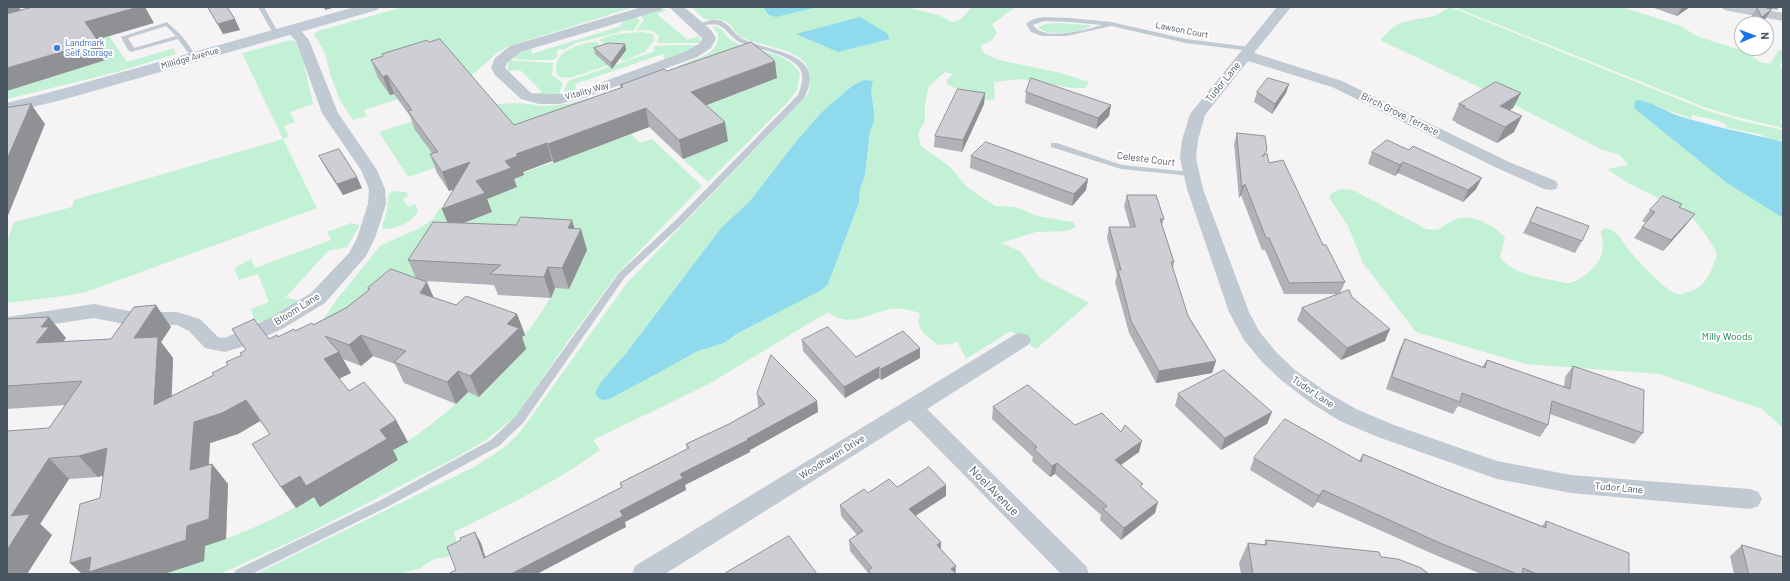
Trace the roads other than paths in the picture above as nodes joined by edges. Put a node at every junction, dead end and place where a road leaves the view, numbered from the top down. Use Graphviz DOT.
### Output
graph roads {
  1 [pos="262,7"];
  2 [pos="372,7"];
  3 [pos="656,7"];
  4 [pos="676,7"];
  5 [pos="1284,7"];
  6 [pos="1729,7"];
  7 [pos="1783,17"];
  8 [pos="1112,24"];
  9 [pos="697,25"];
  10 [pos="284,32"];
  11 [pos="180,37"];
  12 [pos="1247,52"];
  13 [pos="194,57"];
  14 [pos="7,108"];
  15 [pos="1054,144"];
  16 [pos="1190,174"];
  17 [pos="1550,185"];
  18 [pos="7,324"];
  19 [pos="1021,340"];
  20 [pos="912,408"];
  21 [pos="1750,499"];
  22 [pos="240,574"];
  23 [pos="644,574"];
  24 [pos="1077,574"];
  1 -- 10 [label="lane"];
  2 -- 10 [label="street, Millidge Avenue"];
  3 -- 9 [label="street, Vitality Way"];
  4 -- 9 [label="street, Vitality Way"];
  5 -- 12 [label="street, Tudor Lane"];
  6 -- 7 [label="street"];
  8 -- 8 [label="lane, Lawson Court"];
  8 -- 12 [label="lane, Lawson Court"];
  9 -- 22 [label="lane"];
  10 -- 13 [label="street, Millidge Avenue"];
  10 -- 18 [label="street, Bloom Lane"];
  11 -- 11 [label="lane"];
  11 -- 13 [label="lane"];
  12 -- 16 [label="street, Tudor Lane"];
  12 -- 17 [label="street, Birch Grove Terrace"];
  13 -- 14 [label="street, Millidge Avenue"];
  15 -- 16 [label="lane, Celeste Court"];
  16 -- 21 [label="street, Tudor Lane"];
  19 -- 20 [label="street, Woodhaven Drive"];
  20 -- 23 [label="street, Woodhaven Drive"];
  20 -- 24 [label="street, Noel Avenue"];
}
